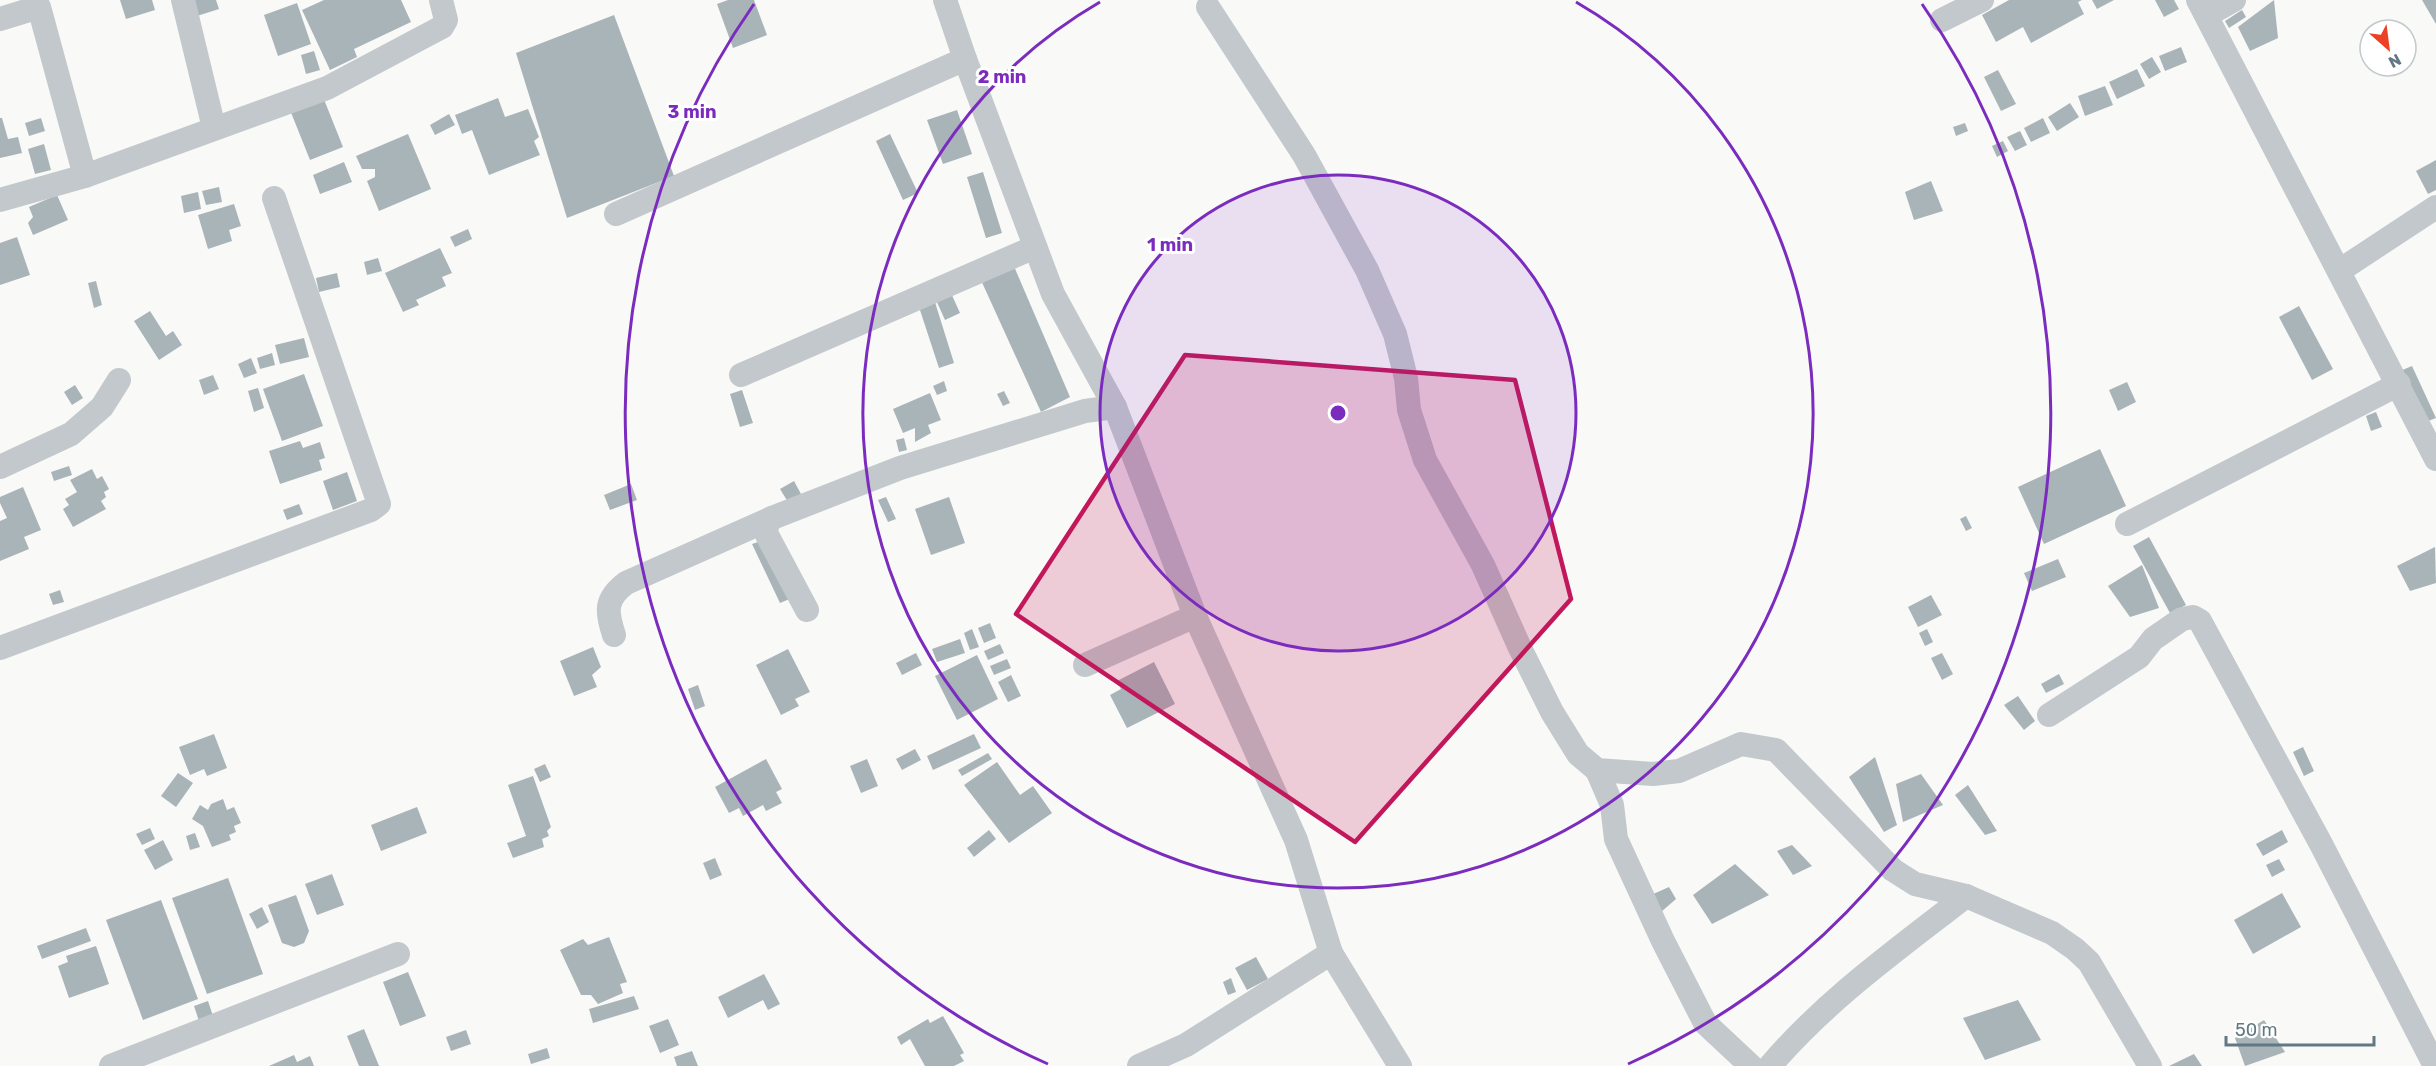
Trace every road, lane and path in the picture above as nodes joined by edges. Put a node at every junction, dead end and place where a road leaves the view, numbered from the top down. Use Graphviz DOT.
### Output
graph roads {
  1 [pos="183,0"];
  2 [pos="441,0"];
  3 [pos="945,0"];
  4 [pos="1982,0"];
  5 [pos="2234,0"];
  6 [pos="49,3"];
  7 [pos="1208,7"];
  8 [pos="2202,8"];
  9 [pos="0,19"];
  10 [pos="1942,20"];
  11 [pos="965,59"];
  12 [pos="214,128"];
  13 [pos="85,177"];
  14 [pos="274,198"];
  15 [pos="0,200"];
  16 [pos="2436,207"];
  17 [pos="616,214"];
  18 [pos="1035,247"];
  19 [pos="2339,271"];
  20 [pos="741,375"];
  21 [pos="119,380"];
  22 [pos="2399,384"];
  23 [pos="1115,407"];
  24 [pos="2436,459"];
  25 [pos="0,467"];
  26 [pos="772,518"];
  27 [pos="2127,524"];
  28 [pos="807,610"];
  29 [pos="1195,616"];
  30 [pos="614,635"];
  31 [pos="0,648"];
  32 [pos="1085,665"];
  33 [pos="2049,715"];
  34 [pos="1597,770"];
  35 [pos="1966,896"];
  36 [pos="1331,953"];
  37 [pos="398,954"];
  38 [pos="111,1066"];
  39 [pos="1139,1066"];
  40 [pos="1400,1066"];
  41 [pos="1751,1066"];
  42 [pos="1770,1066"];
  43 [pos="2150,1066"];
  44 [pos="2435,1066"];
  1 -- 12 [label="street"];
  2 -- 12 [label="street"];
  3 -- 11 [label="street"];
  4 -- 10 [label="street"];
  5 -- 8 [label="street"];
  6 -- 9 [label="street"];
  6 -- 13 [label="street"];
  7 -- 34 [label="street"];
  8 -- 19 [label="street"];
  11 -- 17 [label="street"];
  11 -- 18 [label="street"];
  12 -- 13 [label="street"];
  13 -- 15 [label="street"];
  14 -- 31 [label="street"];
  16 -- 19 [label="street"];
  18 -- 20 [label="street"];
  18 -- 23 [label="street"];
  19 -- 22 [label="street"];
  21 -- 25 [label="street"];
  22 -- 24 [label="street"];
  22 -- 27 [label="street"];
  23 -- 26 [label="street"];
  23 -- 29 [label="street"];
  26 -- 28 [label="street"];
  26 -- 30 [label="street"];
  29 -- 32 [label="street"];
  29 -- 36 [label="street"];
  33 -- 44 [label="street"];
  34 -- 35 [label="street"];
  34 -- 41 [label="street"];
  35 -- 42 [label="street"];
  35 -- 43 [label="street"];
  36 -- 39 [label="street"];
  36 -- 40 [label="street"];
  37 -- 38 [label="street"];
}
